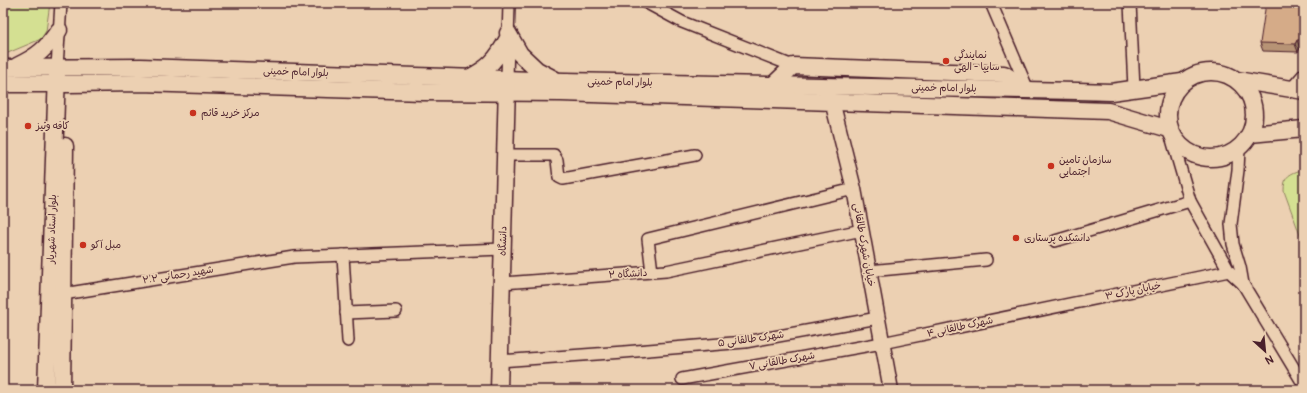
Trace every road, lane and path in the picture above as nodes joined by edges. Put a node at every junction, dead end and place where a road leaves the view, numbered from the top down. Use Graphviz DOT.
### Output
graph roads {
  1 [pos="61,3"];
  2 [pos="508,3"];
  3 [pos="647,3"];
  4 [pos="991,3"];
  5 [pos="1130,3"];
  6 [pos="59,30"];
  7 [pos="508,36"];
  8 [pos="793,66"];
  9 [pos="8,68"];
  10 [pos="63,68"];
  11 [pos="844,69"];
  12 [pos="1304,74"];
  13 [pos="469,78"];
  14 [pos="1237,80"];
  15 [pos="558,81"];
  16 [pos="1182,82"];
  17 [pos="3,84"];
  18 [pos="62,84"];
  19 [pos="773,85"];
  20 [pos="507,86"];
  21 [pos="1134,88"];
  22 [pos="1028,90"];
  23 [pos="1298,90"];
  24 [pos="836,91"];
  25 [pos="1169,129"];
  26 [pos="1304,129"];
  27 [pos="1250,134"];
  28 [pos="1239,148"];
  29 [pos="505,155"];
  30 [pos="695,155"];
  31 [pos="854,189"];
  32 [pos="1190,201"];
  33 [pos="862,230"];
  34 [pos="1055,241"];
  35 [pos="502,248"];
  36 [pos="343,255"];
  37 [pos="986,260"];
  38 [pos="869,271"];
  39 [pos="1229,271"];
  40 [pos="652,272"];
  41 [pos="502,283"];
  42 [pos="1243,284"];
  43 [pos="63,294"];
  44 [pos="1037,310"];
  45 [pos="396,311"];
  46 [pos="346,313"];
  47 [pos="878,318"];
  48 [pos="348,341"];
  49 [pos="882,343"];
  50 [pos="499,361"];
  51 [pos="682,379"];
  52 [pos="1304,385"];
  53 [pos="887,389"];
  54 [pos="46,390"];
  55 [pos="62,390"];
  56 [pos="498,390"];
  1 -- 6 [label="street"];
  2 -- 7 [label="street"];
  3 -- 8 [label="street"];
  4 -- 22 [label="street"];
  5 -- 21 [label="street"];
  6 -- 9 [label="main road"];
  6 -- 10 [label="street"];
  7 -- 13 [label="main road"];
  7 -- 15 [label="main road"];
  7 -- 20 [label="street"];
  8 -- 11 [label="main road"];
  8 -- 19 [label="main road"];
  9 -- 10 [label="main road, بلوار امام خمینی"];
  10 -- 13 [label="main road, بلوار امام خمینی"];
  10 -- 18 [label="main road, بلوار استاد شهریار"];
  11 -- 22 [label="main road"];
  11 -- 24 [label="main road"];
  12 -- 23 [label="street"];
  13 -- 20 [label="main road, بلوار امام خمینی"];
  14 -- 16 [label="main road"];
  14 -- 23 [label="main road"];
  14 -- 27 [label="main road"];
  15 -- 19 [label="main road, بلوار امام خمینی"];
  15 -- 20 [label="main road, بلوار امام خمینی"];
  16 -- 21 [label="main road, بلوار امام خمینی"];
  16 -- 25 [label="main road"];
  17 -- 18 [label="main road, بلوار امام خمینی"];
  18 -- 20 [label="main road, بلوار امام خمینی"];
  18 -- 43 [label="main road, بلوار استاد شهریار"];
  18 -- 54 [label="main road, بلوار استاد شهریار"];
  19 -- 24 [label="main road, بلوار امام خمینی"];
  20 -- 24 [label="main road, بلوار امام خمینی"];
  20 -- 29 [label="main road, دانشگاه"];
  21 -- 22 [label="main road, بلوار امام خمینی"];
  22 -- 24 [label="main road, بلوار امام خمینی"];
  24 -- 25 [label="main road, بلوار امام خمینی"];
  24 -- 31 [label="street, خیابان شهرک طالقانی"];
  25 -- 28 [label="main road"];
  25 -- 32 [label="street"];
  26 -- 27 [label="main road"];
  27 -- 28 [label="main road"];
  28 -- 42 [label="street"];
  29 -- 30 [label="street"];
  29 -- 35 [label="main road, دانشگاه"];
  31 -- 33 [label="street, خیابان شهرک طالقانی"];
  31 -- 40 [label="street"];
  32 -- 34 [label="street"];
  32 -- 39 [label="street"];
  33 -- 38 [label="street, خیابان شهرک طالقانی"];
  33 -- 40 [label="street, دانشگاه ۲"];
  35 -- 36 [label="street, شهید رحمانی ۲.۲"];
  35 -- 41 [label="main road, دانشگاه"];
  36 -- 43 [label="street, شهید رحمانی ۲.۲"];
  36 -- 46 [label="street"];
  37 -- 38 [label="street"];
  38 -- 47 [label="street, خیابان شهرک طالقانی"];
  39 -- 42 [label="street"];
  39 -- 44 [label="street, خیابان پارک ۳"];
  40 -- 41 [label="street, دانشگاه ۲"];
  41 -- 50 [label="main road, دانشگاه"];
  42 -- 52 [label="street"];
  43 -- 55 [label="main road, بلوار استاد شهریار"];
  44 -- 49 [label="street, شهرک طالقانی ۴"];
  45 -- 46 [label="street"];
  46 -- 48 [label="street"];
  47 -- 49 [label="street, خیابان شهرک طالقانی"];
  47 -- 50 [label="street, شهرک طالقانی ۵"];
  49 -- 51 [label="street, شهرک طالقانی ۷"];
  49 -- 53 [label="street, خیابان شهرک طالقانی"];
  50 -- 56 [label="main road, دانشگاه"];
}
